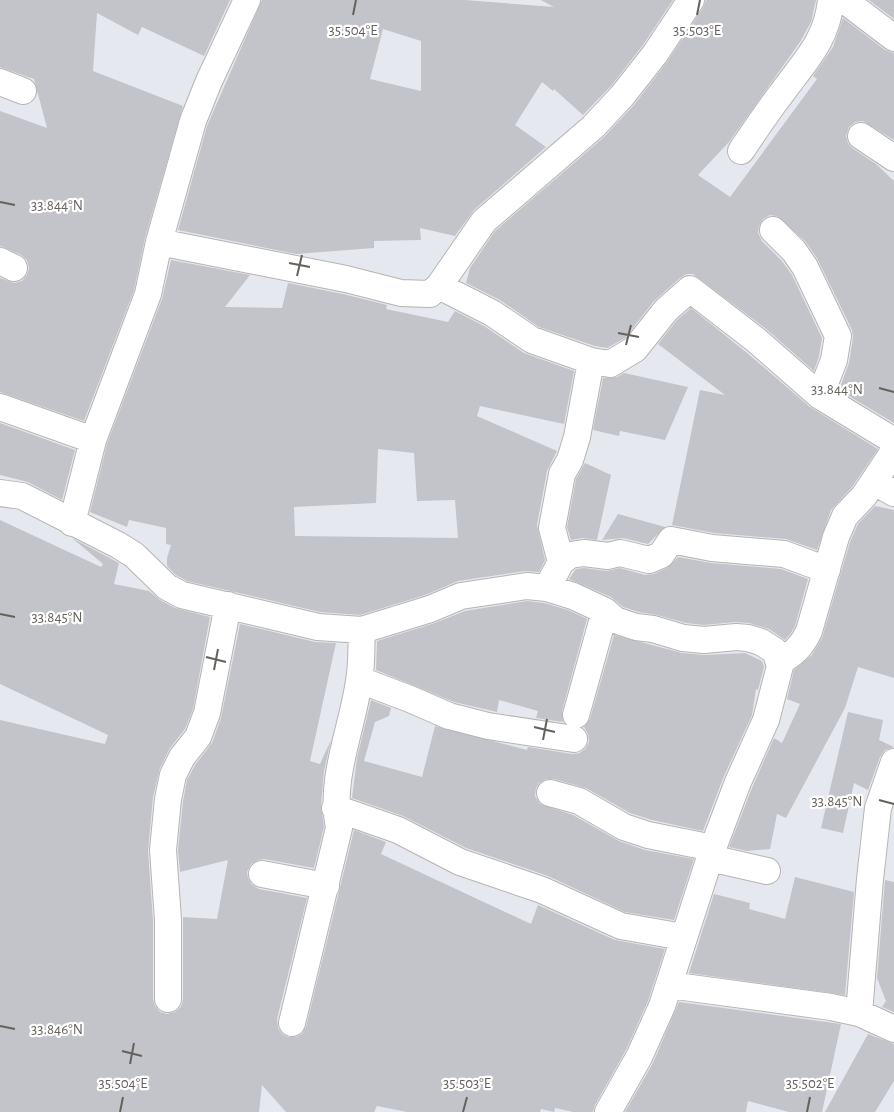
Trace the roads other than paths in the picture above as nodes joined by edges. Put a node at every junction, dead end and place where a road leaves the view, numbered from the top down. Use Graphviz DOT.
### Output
graph roads {
  1 [pos="247,0"];
  2 [pos="691,0"];
  3 [pos="831,0"];
  4 [pos="844,0"];
  5 [pos="894,38"];
  6 [pos="861,136"];
  7 [pos="741,151"];
  8 [pos="894,158"];
  9 [pos="773,230"];
  10 [pos="159,242"];
  11 [pos="439,286"];
  12 [pos="591,361"];
  13 [pos="820,396"];
  14 [pos="0,407"];
  15 [pos="93,440"];
  16 [pos="894,441"];
  17 [pos="894,451"];
  18 [pos="884,488"];
  19 [pos="0,493"];
  20 [pos="72,523"];
  21 [pos="561,562"];
  22 [pos="827,570"];
  23 [pos="547,588"];
  24 [pos="228,605"];
  25 [pos="605,611"];
  26 [pos="362,630"];
  27 [pos="779,662"];
  28 [pos="360,680"];
  29 [pos="894,762"];
  30 [pos="550,793"];
  31 [pos="335,807"];
  32 [pos="711,853"];
  33 [pos="767,871"];
  34 [pos="262,874"];
  35 [pos="326,886"];
  36 [pos="683,938"];
  37 [pos="669,985"];
  38 [pos="168,999"];
  39 [pos="859,1013"];
  40 [pos="292,1023"];
  41 [pos="894,1029"];
  42 [pos="608,1112"];
  1 -- 10 [label="street"];
  2 -- 11 [label="street"];
  3 -- 7 [label="street"];
  4 -- 5 [label="street"];
  6 -- 8 [label="street"];
  9 -- 13 [label="street"];
  10 -- 11 [label="street"];
  10 -- 15 [label="street"];
  11 -- 12 [label="street"];
  12 -- 13 [label="street"];
  12 -- 21 [label="street"];
  13 -- 16 [label="street"];
  14 -- 15 [label="street"];
  15 -- 20 [label="street"];
  17 -- 18 [label="street"];
  18 -- 22 [label="street"];
  19 -- 20 [label="street"];
  20 -- 24 [label="street"];
  21 -- 22 [label="street"];
  21 -- 23 [label="street"];
  22 -- 27 [label="street"];
  23 -- 25 [label="street"];
  23 -- 26 [label="street"];
  24 -- 26 [label="street"];
  24 -- 38 [label="street"];
  25 -- 27 [label="street"];
  25 -- 28 [label="street"];
  26 -- 28 [label="street"];
  27 -- 32 [label="street"];
  28 -- 31 [label="street"];
  29 -- 39 [label="street"];
  30 -- 32 [label="street"];
  31 -- 35 [label="street"];
  31 -- 36 [label="street"];
  32 -- 33 [label="street"];
  32 -- 36 [label="street"];
  34 -- 35 [label="street"];
  35 -- 40 [label="street"];
  36 -- 37 [label="street"];
  37 -- 39 [label="street"];
  37 -- 42 [label="street"];
  39 -- 41 [label="street"];
}
